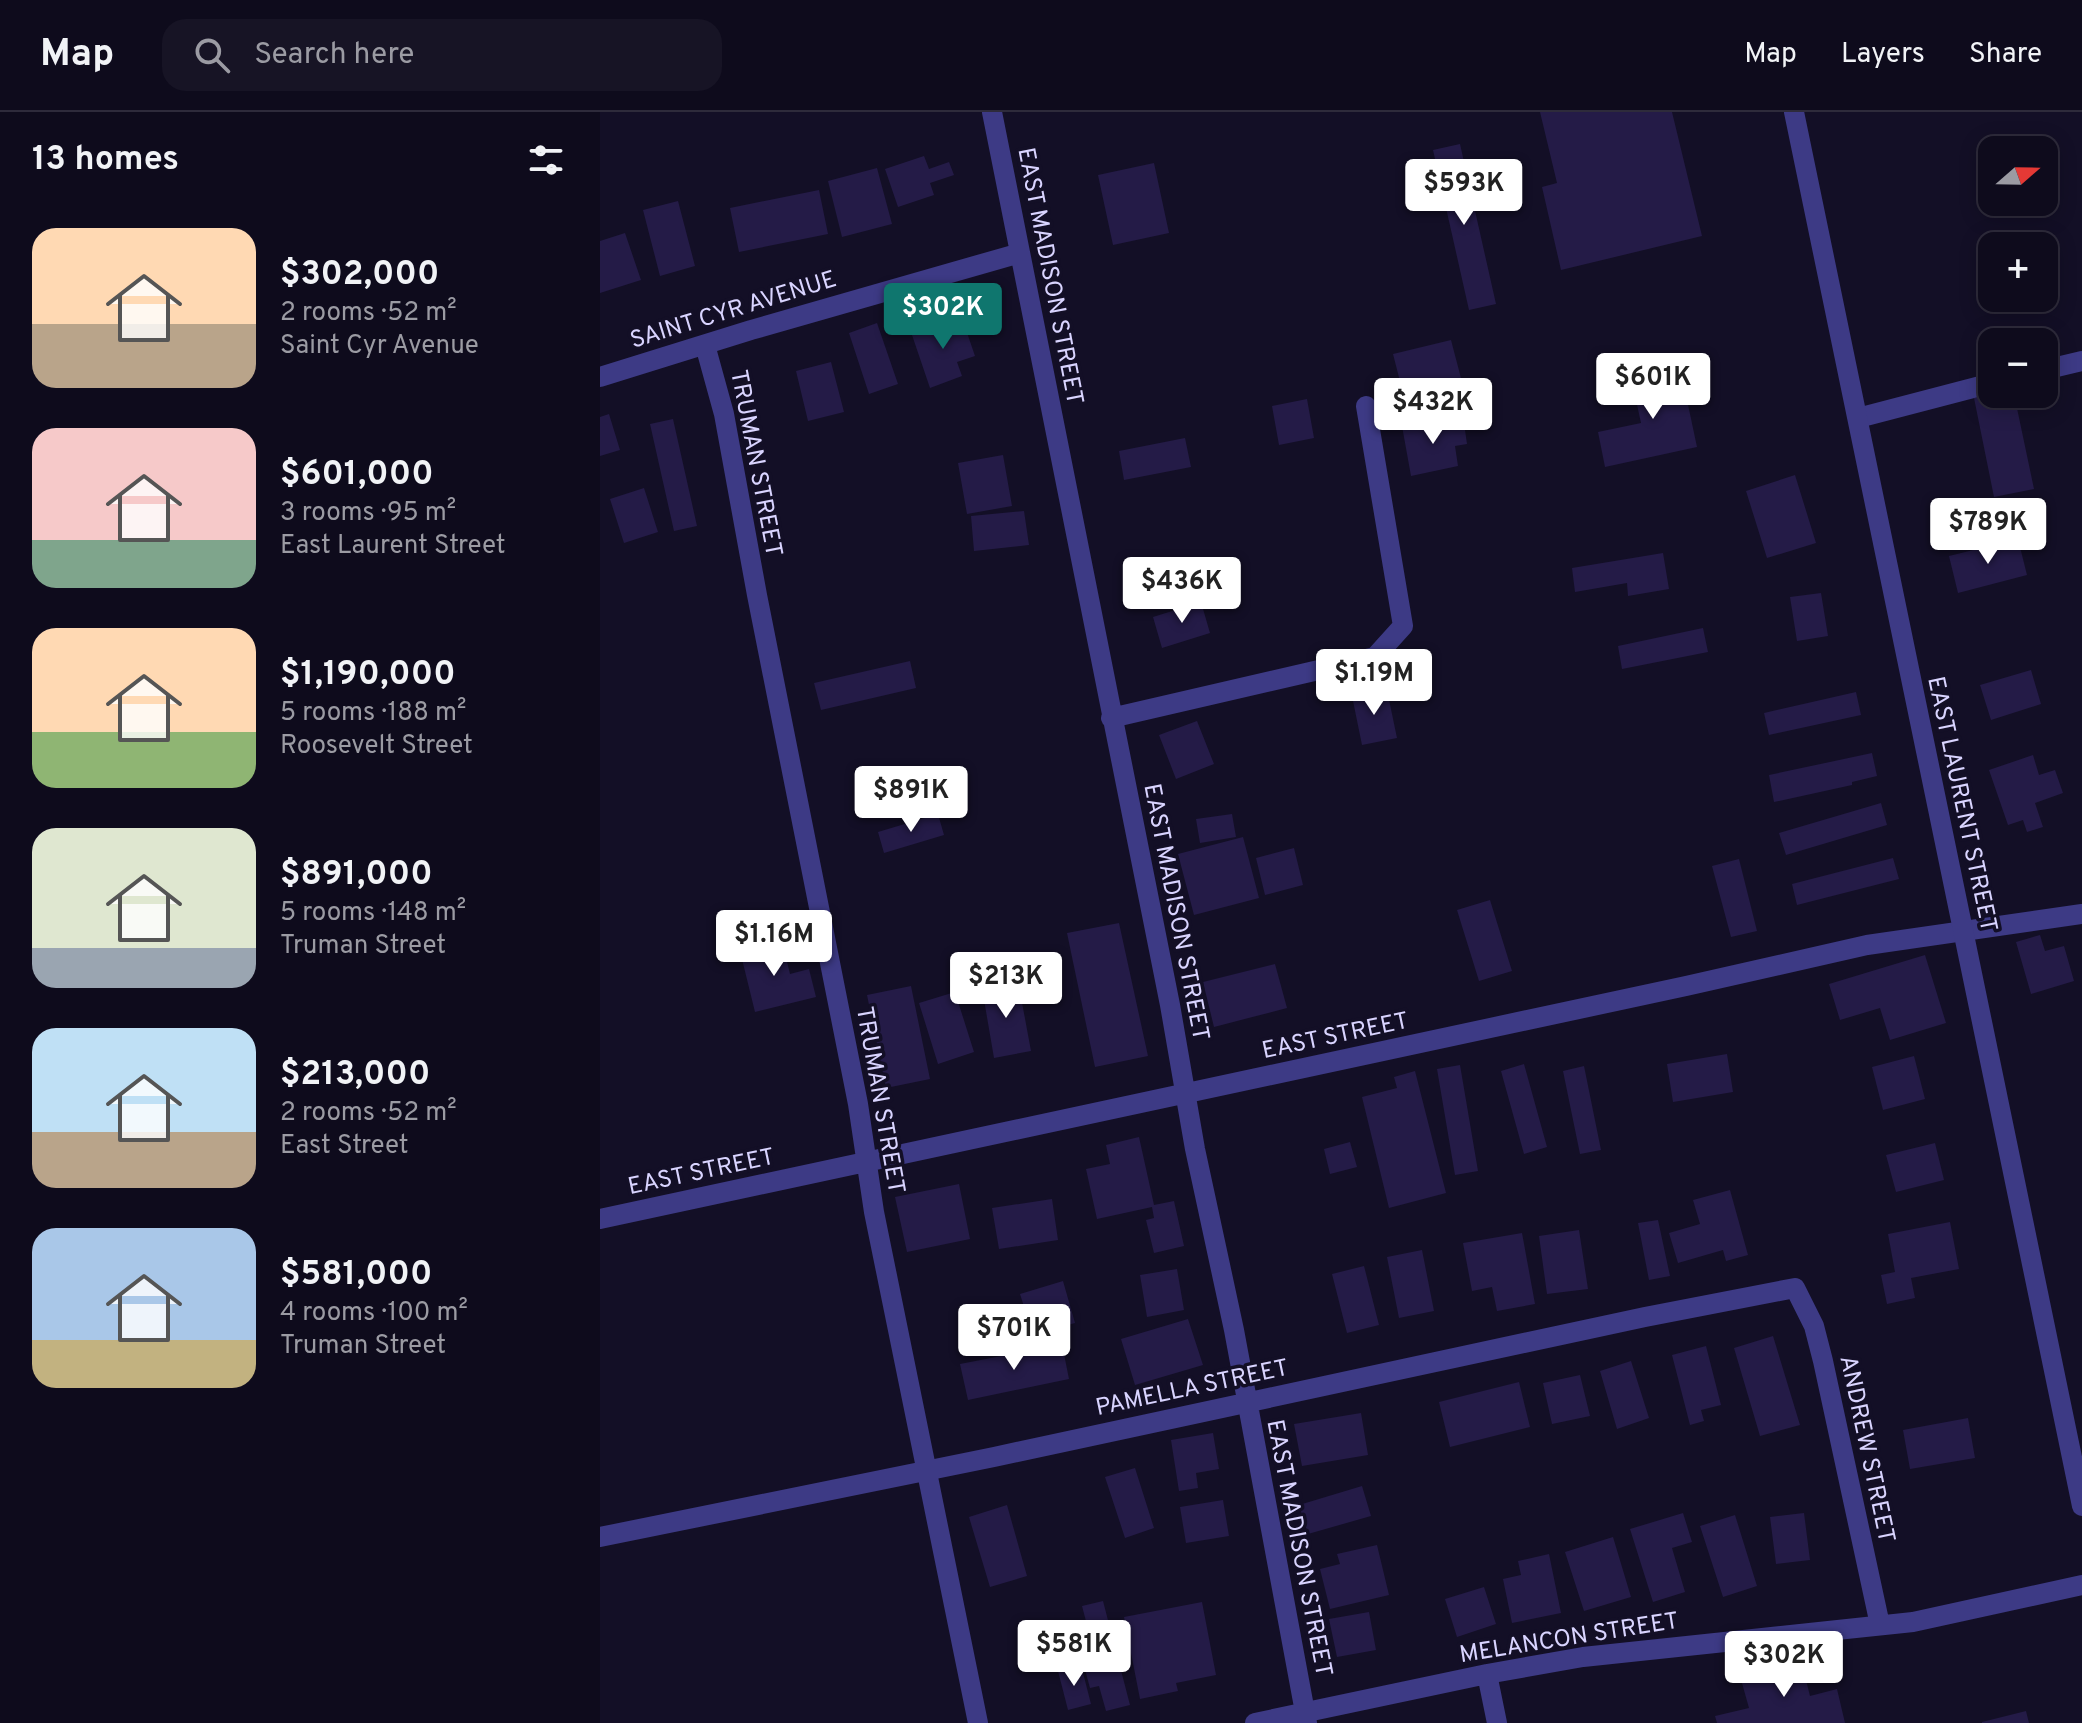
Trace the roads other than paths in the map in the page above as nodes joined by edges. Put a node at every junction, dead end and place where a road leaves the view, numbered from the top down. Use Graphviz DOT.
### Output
graph roads {
  1 [pos="992,112"];
  2 [pos="1794,112"];
  3 [pos="1020,253"];
  4 [pos="705,345"];
  5 [pos="2082,361"];
  6 [pos="2058,367"];
  7 [pos="600,377"];
  8 [pos="1978,387"];
  9 [pos="1366,406"];
  10 [pos="1858,418"];
  11 [pos="1111,718"];
  12 [pos="2082,914"];
  13 [pos="1962,931"];
  14 [pos="1186,1093"];
  15 [pos="868,1160"];
  16 [pos="600,1219"];
  17 [pos="1795,1288"];
  18 [pos="1245,1403"];
  19 [pos="927,1469"];
  20 [pos="2082,1506"];
  21 [pos="600,1537"];
  22 [pos="2082,1585"];
  23 [pos="1880,1625"];
  24 [pos="1487,1674"];
  25 [pos="1306,1718"];
  26 [pos="978,1723"];
  27 [pos="1255,1723"];
  28 [pos="1497,1723"];
  1 -- 3 [label="street, EAST MADISON STREET"];
  2 -- 10 [label="street, EAST LAURENT STREET"];
  3 -- 4 [label="street, SAINT CYR AVENUE"];
  3 -- 11 [label="street, EAST MADISON STREET"];
  4 -- 7 [label="street, SAINT CYR AVENUE"];
  4 -- 15 [label="street, TRUMAN STREET"];
  5 -- 6 [label="street"];
  8 -- 10 [label="street"];
  9 -- 11 [label="street"];
  10 -- 13 [label="street, EAST LAURENT STREET"];
  11 -- 14 [label="street, EAST MADISON STREET"];
  12 -- 13 [label="street, EAST STREET"];
  13 -- 14 [label="street, EAST STREET"];
  13 -- 20 [label="street, EAST LAURENT STREET"];
  14 -- 15 [label="street, EAST STREET"];
  14 -- 18 [label="street, EAST MADISON STREET"];
  15 -- 16 [label="street, EAST STREET"];
  15 -- 19 [label="street, TRUMAN STREET"];
  17 -- 18 [label="street, PAMELLA STREET"];
  17 -- 23 [label="street, ANDREW STREET"];
  18 -- 19 [label="street, PAMELLA STREET"];
  18 -- 25 [label="street, EAST MADISON STREET"];
  19 -- 21 [label="street, PAMELLA STREET"];
  19 -- 26 [label="street, TRUMAN STREET"];
  22 -- 23 [label="street, MELANCON STREET"];
  23 -- 24 [label="street, MELANCON STREET"];
  24 -- 25 [label="street, MELANCON STREET"];
  24 -- 28 [label="street"];
  25 -- 27 [label="street, MELANCON STREET"];
}
